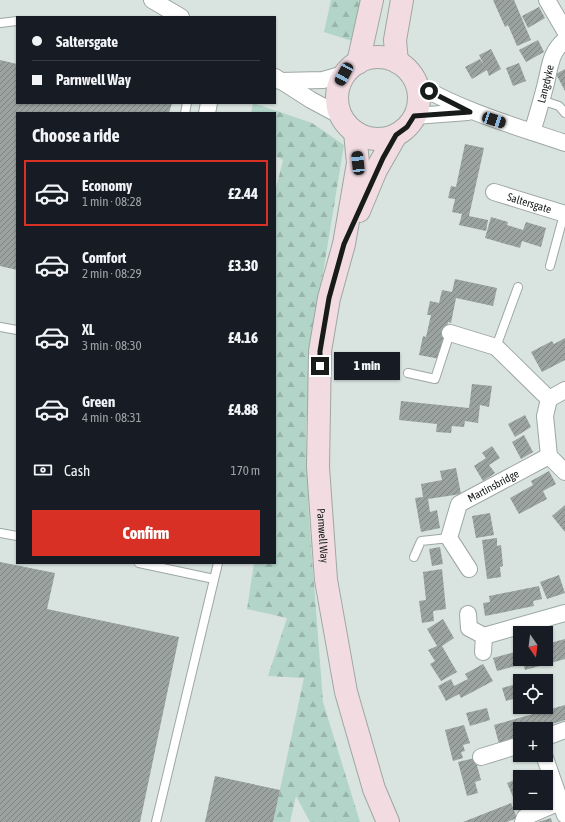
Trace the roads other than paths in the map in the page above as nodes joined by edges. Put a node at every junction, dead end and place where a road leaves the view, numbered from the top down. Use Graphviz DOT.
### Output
graph roads {
  1 [pos="152,0"];
  2 [pos="372,0"];
  3 [pos="402,0"];
  4 [pos="547,0"];
  5 [pos="179,16"];
  6 [pos="16,21"];
  7 [pos="0,24"];
  8 [pos="565,31"];
  9 [pos="565,40"];
  10 [pos="397,62"];
  11 [pos="351,69"];
  12 [pos="277,83"];
  13 [pos="416,84"];
  14 [pos="541,100"];
  15 [pos="470,112"];
  16 [pos="565,113"];
  17 [pos="341,116"];
  18 [pos="414,116"];
  19 [pos="355,132"];
  20 [pos="532,132"];
  21 [pos="396,135"];
  22 [pos="565,143"];
  23 [pos="494,192"];
  24 [pos="565,214"];
  25 [pos="344,244"];
  26 [pos="550,266"];
  27 [pos="518,287"];
  28 [pos="0,327"];
  29 [pos="16,330"];
  30 [pos="450,333"];
  31 [pos="496,347"];
  32 [pos="408,373"];
  33 [pos="565,390"];
  34 [pos="550,399"];
  35 [pos="549,456"];
  36 [pos="565,472"];
  37 [pos="0,532"];
  38 [pos="16,536"];
  39 [pos="449,538"];
  40 [pos="414,557"];
  41 [pos="144,564"];
  42 [pos="218,564"];
  43 [pos="469,569"];
  44 [pos="214,579"];
  45 [pos="565,613"];
  46 [pos="468,614"];
  47 [pos="484,636"];
  48 [pos="483,652"];
  49 [pos="565,730"];
  50 [pos="553,734"];
  51 [pos="513,747"];
  52 [pos="481,757"];
  53 [pos="546,762"];
  54 [pos="562,809"];
  55 [pos="156,822"];
  56 [pos="388,822"];
  57 [pos="523,822"];
  1 -- 5 [label="street"];
  2 -- 11 [label="street"];
  3 -- 10 [label="street"];
  4 -- 8 [label="street"];
  6 -- 7 [label="lane"];
  9 -- 14 [label="street, Langdyke"];
  10 -- 11 [label="street"];
  10 -- 13 [label="street"];
  11 -- 12 [label="street"];
  11 -- 17 [label="street"];
  12 -- 17 [label="street"];
  13 -- 15 [label="street"];
  13 -- 18 [label="street"];
  14 -- 16 [label="lane"];
  14 -- 20 [label="street, Langdyke"];
  15 -- 18 [label="street"];
  15 -- 20 [label="street"];
  17 -- 19 [label="street"];
  18 -- 21 [label="street"];
  19 -- 21 [label="street"];
  19 -- 25 [label="street, Parnwell Way"];
  20 -- 22 [label="street"];
  21 -- 25 [label="street, Parnwell Way"];
  23 -- 24 [label="street, Saltersgate"];
  24 -- 26 [label="lane"];
  25 -- 56 [label="street, Parnwell Way"];
  27 -- 31 [label="lane"];
  28 -- 29 [label="lane"];
  30 -- 31 [label="street"];
  30 -- 32 [label="lane"];
  31 -- 34 [label="street"];
  33 -- 34 [label="street"];
  34 -- 35 [label="street"];
  35 -- 36 [label="street"];
  35 -- 39 [label="street, Martinsbridge"];
  37 -- 38 [label="lane"];
  39 -- 40 [label="lane"];
  39 -- 43 [label="street"];
  41 -- 44 [label="lane"];
  42 -- 44 [label="lane"];
  44 -- 55 [label="lane"];
  45 -- 47 [label="street"];
  46 -- 47 [label="street"];
  47 -- 48 [label="street"];
  49 -- 50 [label="street"];
  51 -- 52 [label="street"];
  53 -- 54 [label="street"];
  54 -- 57 [label="street"];
}
